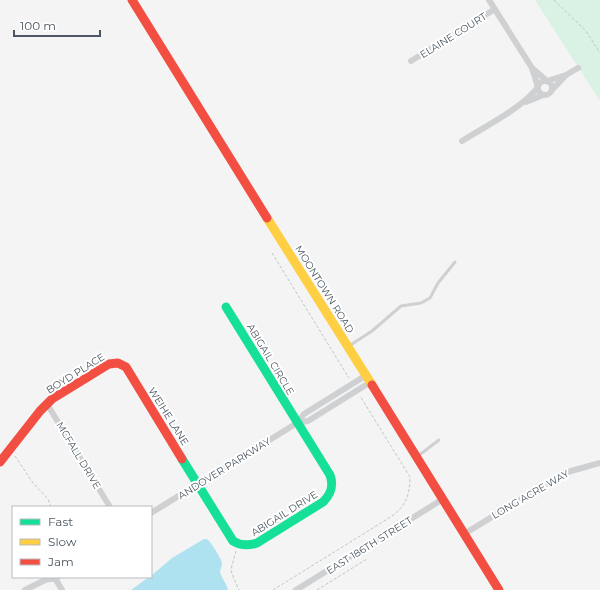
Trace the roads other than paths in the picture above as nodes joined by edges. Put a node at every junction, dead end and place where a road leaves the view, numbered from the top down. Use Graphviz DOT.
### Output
graph roads {
  1 [pos="132,0"];
  2 [pos="489,0"];
  3 [pos="495,9"];
  4 [pos="411,61"];
  5 [pos="532,68"];
  6 [pos="578,68"];
  7 [pos="566,76"];
  8 [pos="547,81"];
  9 [pos="538,87"];
  10 [pos="552,90"];
  11 [pos="543,95"];
  12 [pos="522,103"];
  13 [pos="462,141"];
  14 [pos="456,262"];
  15 [pos="226,307"];
  16 [pos="347,347"];
  17 [pos="118,362"];
  18 [pos="367,379"];
  19 [pos="47,404"];
  20 [pos="297,423"];
  21 [pos="439,440"];
  22 [pos="416,457"];
  23 [pos="0,462"];
  24 [pos="600,463"];
  25 [pos="198,484"];
  26 [pos="443,499"];
  27 [pos="109,506"];
  28 [pos="152,512"];
  29 [pos="464,534"];
  30 [pos="57,578"];
  31 [pos="25,590"];
  32 [pos="62,590"];
  33 [pos="296,590"];
  34 [pos="499,590"];
  1 -- 16 [label="street, MOONTOWN ROAD"];
  2 -- 3 [label="street"];
  3 -- 4 [label="street, ELAINE COURT"];
  3 -- 5 [label="street"];
  5 -- 8 [label="street"];
  5 -- 9 [label="street"];
  6 -- 7 [label="street"];
  7 -- 8 [label="street"];
  7 -- 10 [label="street"];
  8 -- 9 [label="street"];
  8 -- 10 [label="street"];
  9 -- 11 [label="street"];
  9 -- 12 [label="street"];
  10 -- 11 [label="street"];
  11 -- 12 [label="street"];
  12 -- 13 [label="street"];
  14 -- 16 [label="lane"];
  15 -- 20 [label="street, ABIGAIL CIRCLE"];
  16 -- 18 [label="street, MOONTOWN ROAD"];
  17 -- 19 [label="street, BOYD PLACE"];
  17 -- 25 [label="street, WEIHE LANE"];
  18 -- 20 [label="street, ANDOVER PARKWAY"];
  18 -- 20 [label="street, ANDOVER PARKWAY"];
  18 -- 22 [label="street, MOONTOWN ROAD"];
  19 -- 23 [label="street, BOYD PLACE"];
  19 -- 27 [label="street, MCFALL DRIVE"];
  20 -- 25 [label="street, ANDOVER PARKWAY"];
  20 -- 25 [label="street, ABIGAIL DRIVE"];
  21 -- 22 [label="lane"];
  22 -- 26 [label="street, MOONTOWN ROAD"];
  24 -- 29 [label="street, LONG ACRE WAY"];
  25 -- 28 [label="street, ANDOVER PARKWAY"];
  26 -- 29 [label="street, MOONTOWN ROAD"];
  26 -- 33 [label="street, EAST 186TH STREET"];
  29 -- 34 [label="street, MOONTOWN ROAD"];
  30 -- 31 [label="street"];
  30 -- 32 [label="street"];
}
